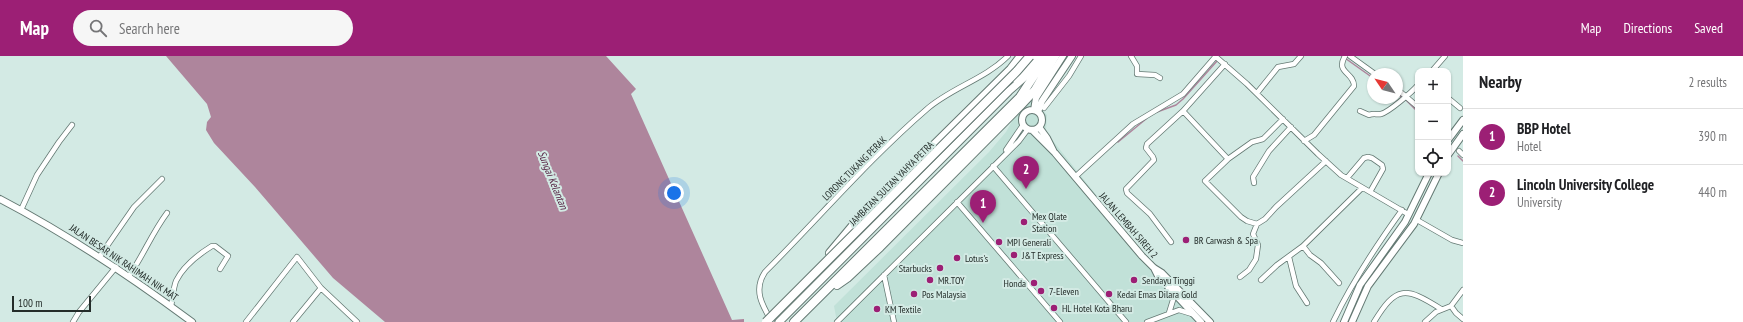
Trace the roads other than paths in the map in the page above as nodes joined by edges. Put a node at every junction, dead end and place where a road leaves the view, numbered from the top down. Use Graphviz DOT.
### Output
graph roads {
  1 [pos="1008,56"];
  2 [pos="1021,56"];
  3 [pos="1030,56"];
  4 [pos="1034,56"];
  5 [pos="1042,56"];
  6 [pos="1047,56"];
  7 [pos="1055,56"];
  8 [pos="1063,56"];
  9 [pos="1072,56"];
  10 [pos="1081,56"];
  11 [pos="1131,56"];
  12 [pos="1216,56"];
  13 [pos="1301,56"];
  14 [pos="1350,56"];
  15 [pos="1445,56"];
  16 [pos="1344,58"];
  17 [pos="1224,64"];
  18 [pos="1367,68"];
  19 [pos="1435,68"];
  20 [pos="1160,78"];
  21 [pos="1415,88"];
  22 [pos="1009,91"];
  23 [pos="1257,93"];
  24 [pos="1403,94"];
  25 [pos="1407,96"];
  26 [pos="1451,100"];
  27 [pos="1415,104"];
  28 [pos="1044,108"];
  29 [pos="1460,108"];
  30 [pos="1036,111"];
  31 [pos="1183,111"];
  32 [pos="1360,111"];
  33 [pos="1282,119"];
  34 [pos="1463,120"];
  35 [pos="72,125"];
  36 [pos="1039,127"];
  37 [pos="1291,127"];
  38 [pos="1028,128"];
  39 [pos="1463,134"];
  40 [pos="1451,136"];
  41 [pos="1304,141"];
  42 [pos="1451,151"];
  43 [pos="1459,151"];
  44 [pos="1055,153"];
  45 [pos="1463,155"];
  46 [pos="1228,159"];
  47 [pos="1326,161"];
  48 [pos="993,166"];
  49 [pos="1427,176"];
  50 [pos="1437,176"];
  51 [pos="1075,177"];
  52 [pos="1347,178"];
  53 [pos="162,179"];
  54 [pos="1254,184"];
  55 [pos="1362,188"];
  56 [pos="1370,192"];
  57 [pos="0,199"];
  58 [pos="957,202"];
  59 [pos="21,210"];
  60 [pos="1402,210"];
  61 [pos="167,213"];
  62 [pos="1406,213"];
  63 [pos="1417,220"];
  64 [pos="1257,224"];
  65 [pos="1171,242"];
  66 [pos="1463,244"];
  67 [pos="1303,246"];
  68 [pos="100,256"];
  69 [pos="1289,257"];
  70 [pos="116,267"];
  71 [pos="1154,268"];
  72 [pos="220,269"];
  73 [pos="884,275"];
  74 [pos="129,276"];
  75 [pos="1240,277"];
  76 [pos="1261,280"];
  77 [pos="805,282"];
  78 [pos="1339,283"];
  79 [pos="321,288"];
  80 [pos="1171,290"];
  81 [pos="1463,290"];
  82 [pos="820,297"];
  83 [pos="1307,303"];
  84 [pos="171,306"];
  85 [pos="1451,306"];
  86 [pos="1441,309"];
  87 [pos="1169,313"];
  88 [pos="1194,315"];
  89 [pos="1463,319"];
  90 [pos="839,321"];
  91 [pos="73,322"];
  92 [pos="192,322"];
  93 [pos="246,322"];
  94 [pos="293,322"];
  95 [pos="357,322"];
  96 [pos="766,322"];
  97 [pos="772,322"];
  98 [pos="779,322"];
  99 [pos="794,322"];
  100 [pos="894,322"];
  101 [pos="1060,322"];
  102 [pos="1126,322"];
  103 [pos="1147,322"];
  104 [pos="1201,322"];
  105 [pos="1210,322"];
  106 [pos="1333,322"];
  107 [pos="1344,322"];
  108 [pos="1352,322"];
  109 [pos="1374,322"];
  110 [pos="1425,322"];
  1 -- 97 [label="street, LORONG TUKANG PERAK"];
  2 -- 77 [label="highway, bridge"];
  3 -- 77 [label="highway, JAMBATAN SULTAN YAHYA PETRA, bridge"];
  4 -- 22 [label="main road"];
  5 -- 22 [label="main road"];
  6 -- 82 [label="highway"];
  7 -- 82 [label="highway"];
  8 -- 30 [label="street"];
  9 -- 30 [label="street"];
  10 -- 28 [label="street"];
  11 -- 20 [label="street"];
  12 -- 17 [label="street"];
  12 -- 51 [label="street"];
  13 -- 23 [label="street"];
  14 -- 18 [label="street"];
  15 -- 19 [label="street"];
  16 -- 41 [label="street"];
  17 -- 23 [label="street"];
  17 -- 31 [label="street"];
  21 -- 25 [label="street"];
  22 -- 98 [label="main road, JAMBATAN SULTAN YAHYA PETRA"];
  23 -- 33 [label="street"];
  24 -- 25 [label="street"];
  25 -- 27 [label="street"];
  25 -- 32 [label="street"];
  26 -- 29 [label="street"];
  30 -- 36 [label="street"];
  30 -- 38 [label="street"];
  31 -- 46 [label="street"];
  31 -- 65 [label="street"];
  33 -- 37 [label="street"];
  33 -- 46 [label="street"];
  34 -- 40 [label="street"];
  35 -- 59 [label="street"];
  36 -- 38 [label="street"];
  36 -- 44 [label="street"];
  37 -- 41 [label="street"];
  37 -- 54 [label="street"];
  38 -- 44 [label="street"];
  38 -- 48 [label="street"];
  39 -- 42 [label="street"];
  41 -- 47 [label="street"];
  43 -- 45 [label="street"];
  44 -- 51 [label="street, JALAN LEMBAH SIREH 2"];
  46 -- 64 [label="street"];
  47 -- 52 [label="street"];
  47 -- 64 [label="street"];
  48 -- 58 [label="street"];
  48 -- 102 [label="street"];
  49 -- 107 [label="street"];
  50 -- 108 [label="street"];
  51 -- 71 [label="street, JALAN LEMBAH SIREH 2"];
  52 -- 55 [label="street"];
  52 -- 56 [label="street"];
  53 -- 68 [label="street"];
  55 -- 56 [label="street"];
  55 -- 67 [label="street"];
  56 -- 60 [label="street"];
  57 -- 59 [label="street, JALAN BESAR NIK RAHIMAH NIK MAT"];
  58 -- 73 [label="street"];
  58 -- 101 [label="street"];
  59 -- 68 [label="street, JALAN BESAR NIK RAHIMAH NIK MAT"];
  60 -- 62 [label="street"];
  60 -- 106 [label="street"];
  61 -- 74 [label="street"];
  63 -- 66 [label="street"];
  64 -- 75 [label="street"];
  67 -- 69 [label="street"];
  67 -- 78 [label="street"];
  68 -- 70 [label="street, JALAN BESAR NIK RAHIMAH NIK MAT"];
  69 -- 76 [label="street"];
  69 -- 83 [label="street"];
  70 -- 74 [label="street, JALAN BESAR NIK RAHIMAH NIK MAT"];
  70 -- 91 [label="street"];
  71 -- 80 [label="street"];
  71 -- 105 [label="street, JALAN LEMBAH SIREH 2"];
  72 -- 84 [label="street"];
  73 -- 90 [label="street"];
  73 -- 100 [label="street"];
  74 -- 84 [label="street, JALAN BESAR NIK RAHIMAH NIK MAT"];
  77 -- 96 [label="highway, JAMBATAN SULTAN YAHYA PETRA, bridge"];
  79 -- 93 [label="street"];
  79 -- 94 [label="street"];
  79 -- 95 [label="street"];
  80 -- 87 [label="street"];
  80 -- 88 [label="street"];
  81 -- 85 [label="street"];
  82 -- 99 [label="highway"];
  84 -- 92 [label="street, JALAN BESAR NIK RAHIMAH NIK MAT"];
  85 -- 86 [label="street"];
  85 -- 89 [label="street"];
  86 -- 109 [label="street"];
  86 -- 110 [label="street"];
  87 -- 88 [label="street"];
  87 -- 103 [label="street"];
  88 -- 104 [label="street"];
}
